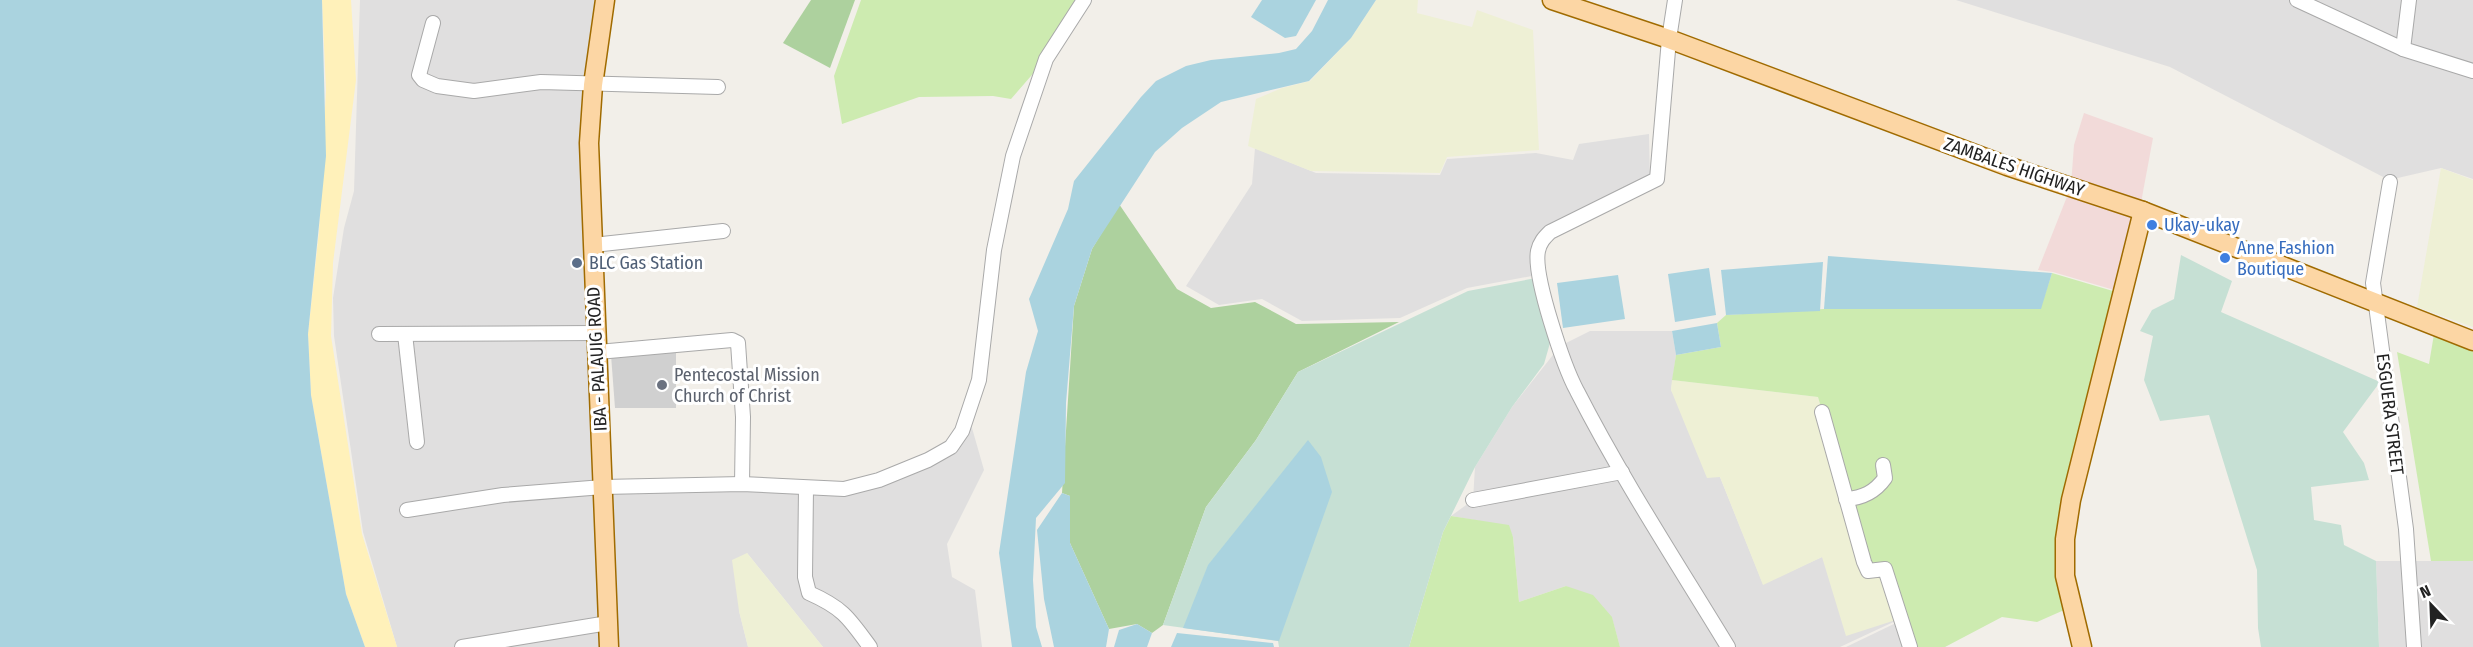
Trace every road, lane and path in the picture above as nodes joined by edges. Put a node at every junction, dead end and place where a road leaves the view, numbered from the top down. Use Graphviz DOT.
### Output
graph roads {
  1 [pos="605,0"];
  2 [pos="1084,0"];
  3 [pos="1552,0"];
  4 [pos="1675,0"];
  5 [pos="2296,0"];
  6 [pos="2409,0"];
  7 [pos="433,23"];
  8 [pos="1668,39"];
  9 [pos="2403,49"];
  10 [pos="2473,70"];
  11 [pos="592,85"];
  12 [pos="718,87"];
  13 [pos="2390,182"];
  14 [pos="2143,211"];
  15 [pos="723,231"];
  16 [pos="593,244"];
  17 [pos="2377,302"];
  18 [pos="597,333"];
  19 [pos="379,334"];
  20 [pos="405,334"];
  21 [pos="2473,341"];
  22 [pos="598,352"];
  23 [pos="1822,412"];
  24 [pos="417,442"];
  25 [pos="1884,465"];
  26 [pos="1622,472"];
  27 [pos="742,484"];
  28 [pos="603,487"];
  29 [pos="806,488"];
  30 [pos="1846,499"];
  31 [pos="1473,500"];
  32 [pos="407,510"];
  33 [pos="608,623"];
  34 [pos="462,647"];
  35 [pos="609,647"];
  36 [pos="870,647"];
  37 [pos="1728,647"];
  38 [pos="1910,647"];
  39 [pos="2082,647"];
  40 [pos="2414,647"];
  1 -- 11 [label="main road, IBA - PALAUIG ROAD"];
  2 -- 29 [label="street"];
  3 -- 8 [label="main road, ZAMBALES HIGHWAY"];
  4 -- 8 [label="street"];
  5 -- 9 [label="street"];
  6 -- 9 [label="street"];
  7 -- 11 [label="street"];
  8 -- 14 [label="main road, ZAMBALES HIGHWAY"];
  8 -- 26 [label="street"];
  9 -- 10 [label="street"];
  11 -- 12 [label="street"];
  11 -- 16 [label="main road, IBA - PALAUIG ROAD"];
  13 -- 17 [label="street, ESGUERA STREET"];
  14 -- 17 [label="main road, ZAMBALES HIGHWAY"];
  14 -- 39 [label="main road"];
  15 -- 16 [label="street"];
  16 -- 18 [label="main road, IBA - PALAUIG ROAD"];
  17 -- 21 [label="main road, ZAMBALES HIGHWAY"];
  17 -- 40 [label="street, ESGUERA STREET"];
  18 -- 20 [label="street"];
  18 -- 22 [label="main road, IBA - PALAUIG ROAD"];
  19 -- 20 [label="street"];
  20 -- 24 [label="street"];
  22 -- 27 [label="street"];
  22 -- 28 [label="main road, IBA - PALAUIG ROAD"];
  23 -- 30 [label="street"];
  25 -- 30 [label="street"];
  26 -- 31 [label="street"];
  26 -- 37 [label="street"];
  27 -- 28 [label="street"];
  27 -- 29 [label="street"];
  28 -- 32 [label="street"];
  28 -- 33 [label="main road, IBA - PALAUIG ROAD"];
  29 -- 36 [label="street"];
  30 -- 38 [label="street"];
  33 -- 34 [label="street"];
  33 -- 35 [label="main road, IBA - PALAUIG ROAD"];
}
